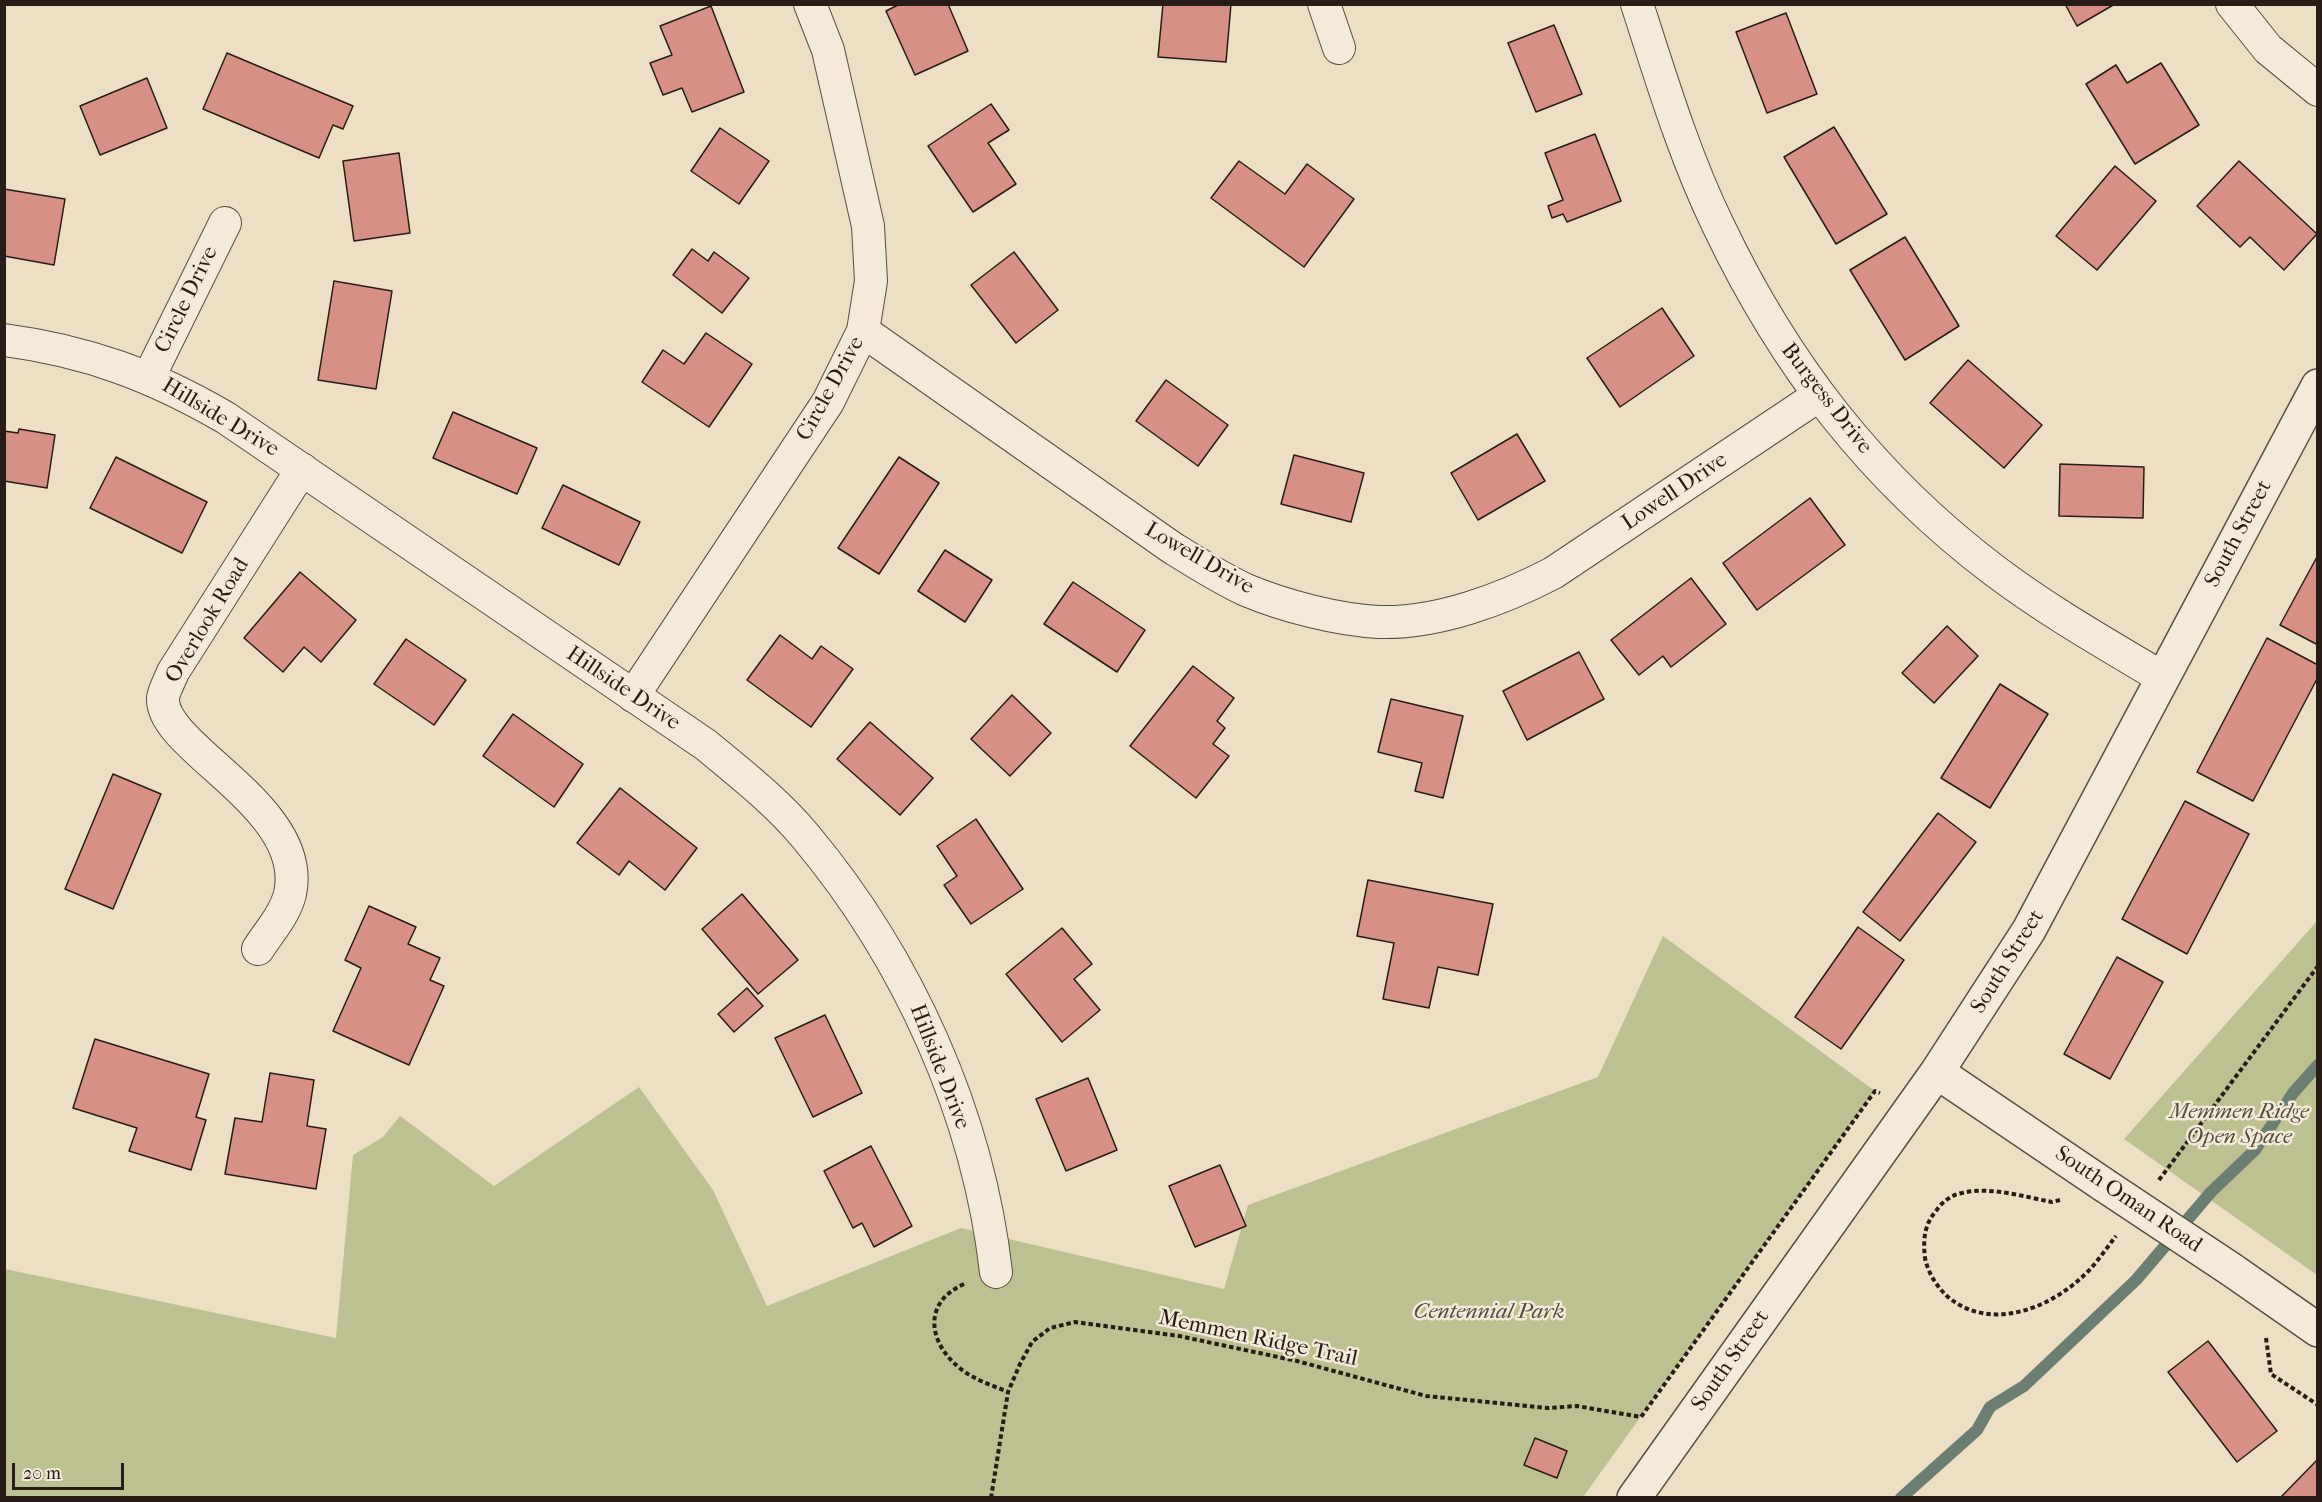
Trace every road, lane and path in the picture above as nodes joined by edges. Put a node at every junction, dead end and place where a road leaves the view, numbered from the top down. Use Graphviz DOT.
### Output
graph roads {
  1 [pos="810,4"];
  2 [pos="1324,4"];
  3 [pos="1637,4"];
  4 [pos="2232,4"];
  5 [pos="1339,48"];
  6 [pos="2318,90"];
  7 [pos="225,223"];
  8 [pos="863,331"];
  9 [pos="4,340"];
  10 [pos="149,376"];
  11 [pos="2318,387"];
  12 [pos="1818,396"];
  13 [pos="302,469"];
  14 [pos="2163,678"];
  15 [pos="633,696"];
  16 [pos="258,949"];
  17 [pos="1937,1072"];
  18 [pos="996,1272"];
  19 [pos="2259,1290"];
  20 [pos="2318,1330"];
  21 [pos="1008,1392"];
  22 [pos="2318,1405"];
  23 [pos="1641,1418"];
  24 [pos="991,1497"];
  25 [pos="1634,1497"];
  1 -- 8 [label="street, Circle Drive"];
  2 -- 5 [label="street"];
  3 -- 12 [label="street, Burgess Drive"];
  4 -- 6 [label="street"];
  7 -- 10 [label="street, Circle Drive"];
  8 -- 12 [label="street, Lowell Drive"];
  8 -- 15 [label="street, Circle Drive"];
  9 -- 10 [label="street, Hillside Drive"];
  10 -- 13 [label="street, Hillside Drive"];
  11 -- 14 [label="street, South Street"];
  12 -- 14 [label="street, Burgess Drive"];
  13 -- 15 [label="street, Hillside Drive"];
  13 -- 16 [label="street, Overlook Road"];
  14 -- 17 [label="street, South Street"];
  15 -- 18 [label="street, Hillside Drive"];
  17 -- 19 [label="street, South Oman Road, bridge"];
  17 -- 25 [label="street, South Street"];
  18 -- 21 [label="path"];
  19 -- 20 [label="street, South Oman Road"];
  19 -- 22 [label="path"];
  21 -- 23 [label="path, Memmen Ridge Trail"];
  21 -- 24 [label="path, Memmen Ridge Trail"];
}
